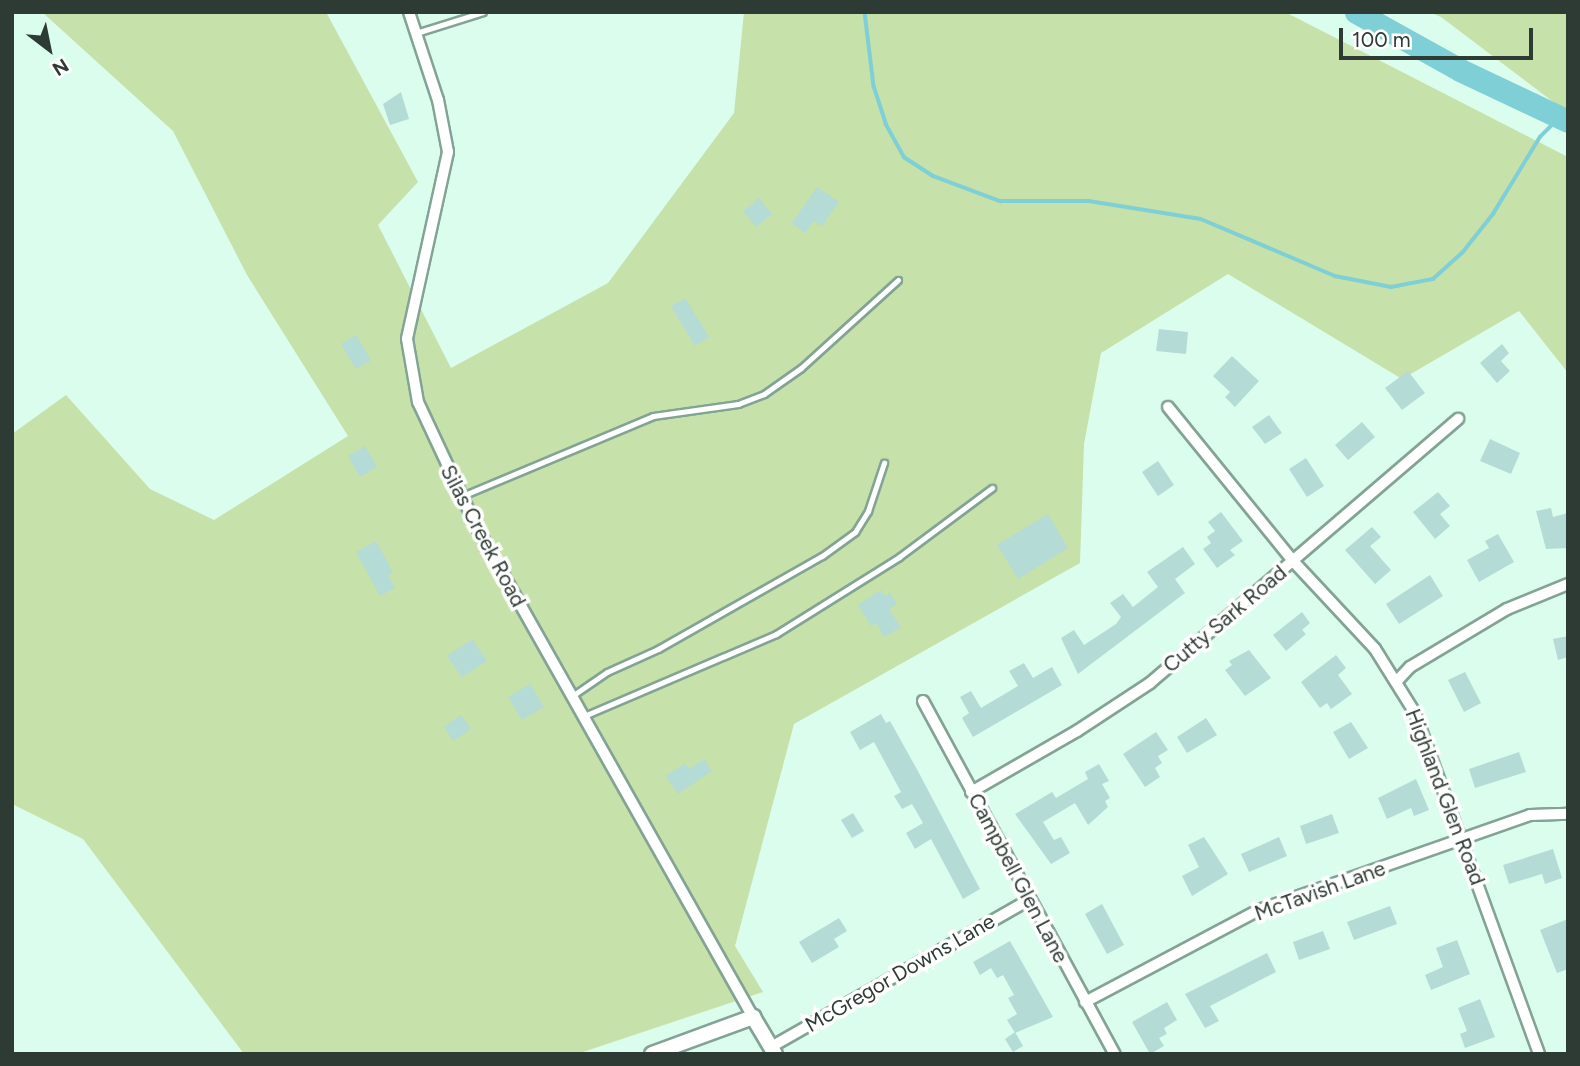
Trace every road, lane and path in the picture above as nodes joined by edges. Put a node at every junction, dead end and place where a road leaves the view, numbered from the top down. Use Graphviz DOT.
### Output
graph roads {
  1 [pos="409,12"];
  2 [pos="483,12"];
  3 [pos="416,33"];
  4 [pos="898,280"];
  5 [pos="1168,407"];
  6 [pos="1458,419"];
  7 [pos="884,463"];
  8 [pos="992,488"];
  9 [pos="461,496"];
  10 [pos="1293,561"];
  11 [pos="1568,584"];
  12 [pos="1396,682"];
  13 [pos="571,697"];
  14 [pos="923,701"];
  15 [pos="582,717"];
  16 [pos="971,792"];
  17 [pos="1568,814"];
  18 [pos="1463,840"];
  19 [pos="1030,899"];
  20 [pos="1084,1002"];
  21 [pos="753,1017"];
  22 [pos="773,1050"];
  23 [pos="652,1054"];
  24 [pos="1115,1054"];
  25 [pos="1539,1054"];
  1 -- 3 [label="street, Silas Creek Road"];
  2 -- 3 [label="lane"];
  3 -- 9 [label="street, Silas Creek Road"];
  4 -- 9 [label="lane"];
  5 -- 10 [label="street, Highland Glen Road"];
  6 -- 10 [label="street, Cutty Sark Road"];
  7 -- 13 [label="lane"];
  8 -- 15 [label="lane"];
  9 -- 13 [label="street, Silas Creek Road"];
  10 -- 12 [label="street, Highland Glen Road"];
  10 -- 16 [label="street, Cutty Sark Road"];
  11 -- 12 [label="street"];
  12 -- 18 [label="street, Highland Glen Road"];
  13 -- 15 [label="street, Silas Creek Road"];
  14 -- 16 [label="street, Campbell Glen Lane"];
  15 -- 21 [label="street, Silas Creek Road"];
  16 -- 19 [label="street, Campbell Glen Lane"];
  17 -- 18 [label="street, McTavish Lane"];
  18 -- 20 [label="street, McTavish Lane"];
  18 -- 25 [label="street, Highland Glen Road"];
  19 -- 20 [label="street, Campbell Glen Lane"];
  19 -- 22 [label="street, McGregor Downs Lane"];
  20 -- 24 [label="street, Campbell Glen Lane"];
  21 -- 22 [label="street"];
  21 -- 23 [label="street"];
}
